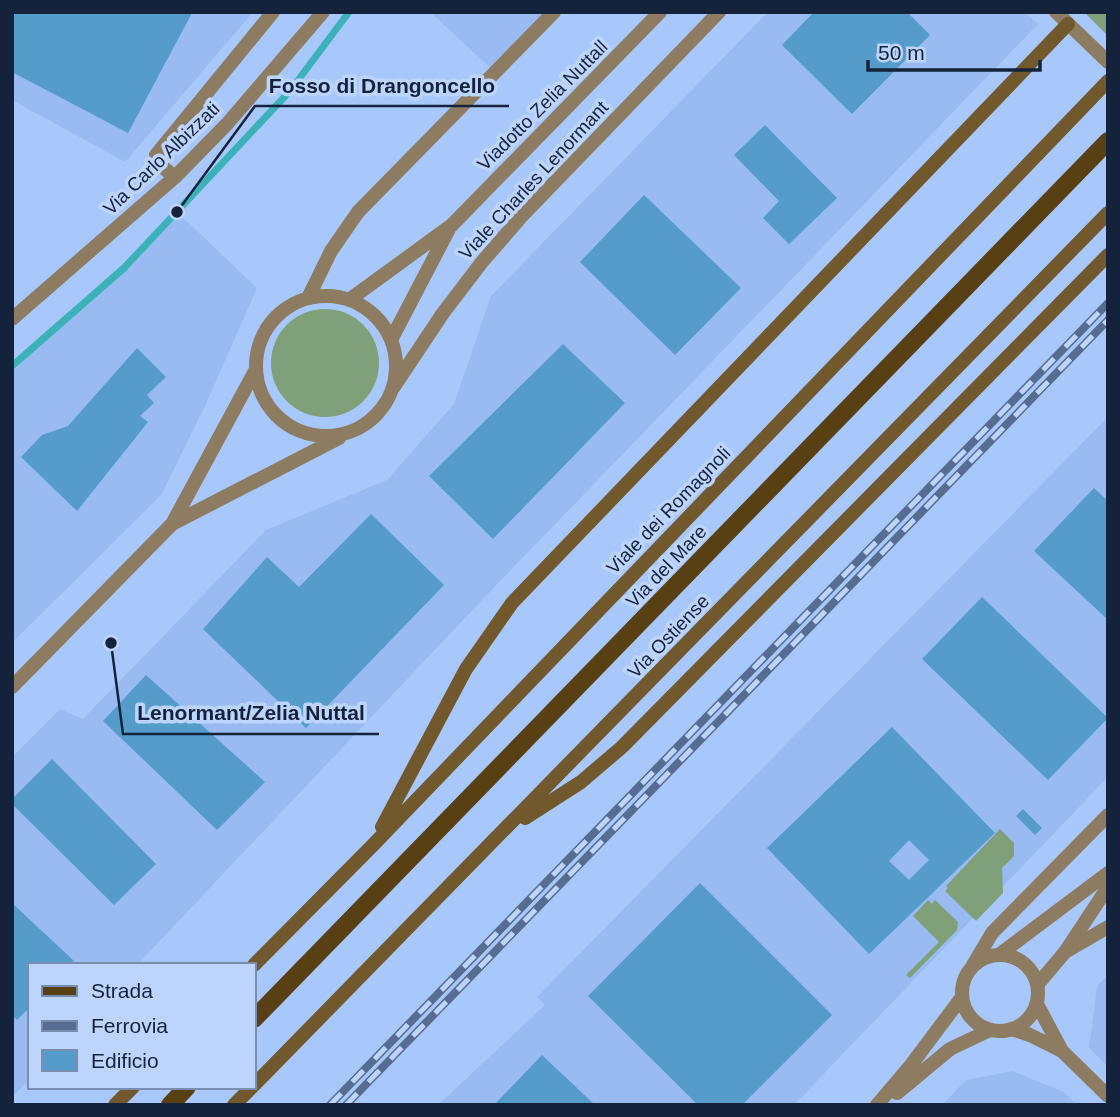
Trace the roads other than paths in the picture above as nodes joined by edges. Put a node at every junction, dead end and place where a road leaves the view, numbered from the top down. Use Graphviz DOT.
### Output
graph roads {
  1 [pos="274,12"];
  2 [pos="323,12"];
  3 [pos="554,12"];
  4 [pos="660,12"];
  5 [pos="719,12"];
  6 [pos="1056,12"];
  7 [pos="1068,24"];
  8 [pos="1108,62"];
  9 [pos="1108,81"];
  10 [pos="1108,141"];
  11 [pos="175,177"];
  12 [pos="1108,213"];
  13 [pos="452,225"];
  14 [pos="1108,255"];
  15 [pos="308,298"];
  16 [pos="349,300"];
  17 [pos="12,319"];
  18 [pos="391,340"];
  19 [pos="255,371"];
  20 [pos="393,388"];
  21 [pos="351,432"];
  22 [pos="172,524"];
  23 [pos="12,687"];
  24 [pos="1108,815"];
  25 [pos="508,828"];
  26 [pos="373,844"];
  27 [pos="1108,873"];
  28 [pos="1108,887"];
  29 [pos="1108,927"];
  30 [pos="1065,952"];
  31 [pos="1000,954"];
  32 [pos="256,963"];
  33 [pos="973,965"];
  34 [pos="1038,984"];
  35 [pos="962,997"];
  36 [pos="1037,1004"];
  37 [pos="256,1017"];
  38 [pos="1012,1029"];
  39 [pos="990,1030"];
  40 [pos="1062,1051"];
  41 [pos="256,1083"];
  42 [pos="131,1089"];
  43 [pos="185,1089"];
  44 [pos="250,1089"];
  45 [pos="1108,1096"];
  46 [pos="116,1105"];
  47 [pos="170,1105"];
  48 [pos="234,1105"];
  49 [pos="880,1105"];
  1 -- 11 [label="street"];
  2 -- 11 [label="street, Via Carlo Albizzati"];
  3 -- 15 [label="street"];
  4 -- 13 [label="street, Viadotto Zelia Nuttall"];
  5 -- 20 [label="street, Viale Charles Lenormant"];
  6 -- 7 [label="street"];
  7 -- 8 [label="street"];
  7 -- 26 [label="main road"];
  9 -- 26 [label="main road, Viale dei Romagnoli"];
  10 -- 37 [label="main road, Via del Mare"];
  11 -- 17 [label="street, Via Carlo Albizzati"];
  12 -- 25 [label="main road, Via Ostiense"];
  13 -- 16 [label="street, Viadotto Zelia Nuttall"];
  13 -- 18 [label="street, Viadotto Zelia Nuttall"];
  14 -- 25 [label="main road"];
  15 -- 16 [label="street"];
  15 -- 19 [label="street"];
  16 -- 18 [label="street"];
  18 -- 20 [label="street"];
  19 -- 21 [label="street"];
  19 -- 22 [label="street"];
  20 -- 21 [label="street"];
  21 -- 22 [label="street"];
  22 -- 23 [label="street"];
  24 -- 33 [label="street"];
  25 -- 41 [label="main road, Via Ostiense"];
  26 -- 32 [label="main road, Viale dei Romagnoli"];
  27 -- 31 [label="street"];
  28 -- 30 [label="street"];
  29 -- 30 [label="street"];
  30 -- 34 [label="street"];
  31 -- 33 [label="street"];
  31 -- 34 [label="street"];
  33 -- 35 [label="street"];
  34 -- 36 [label="street"];
  35 -- 39 [label="street"];
  35 -- 49 [label="street"];
  36 -- 38 [label="street"];
  36 -- 40 [label="street"];
  38 -- 39 [label="street"];
  38 -- 40 [label="street"];
  39 -- 49 [label="street"];
  40 -- 45 [label="street"];
  42 -- 46 [label="main road"];
  43 -- 47 [label="main road"];
  44 -- 48 [label="main road, Via Ostiense"];
}
